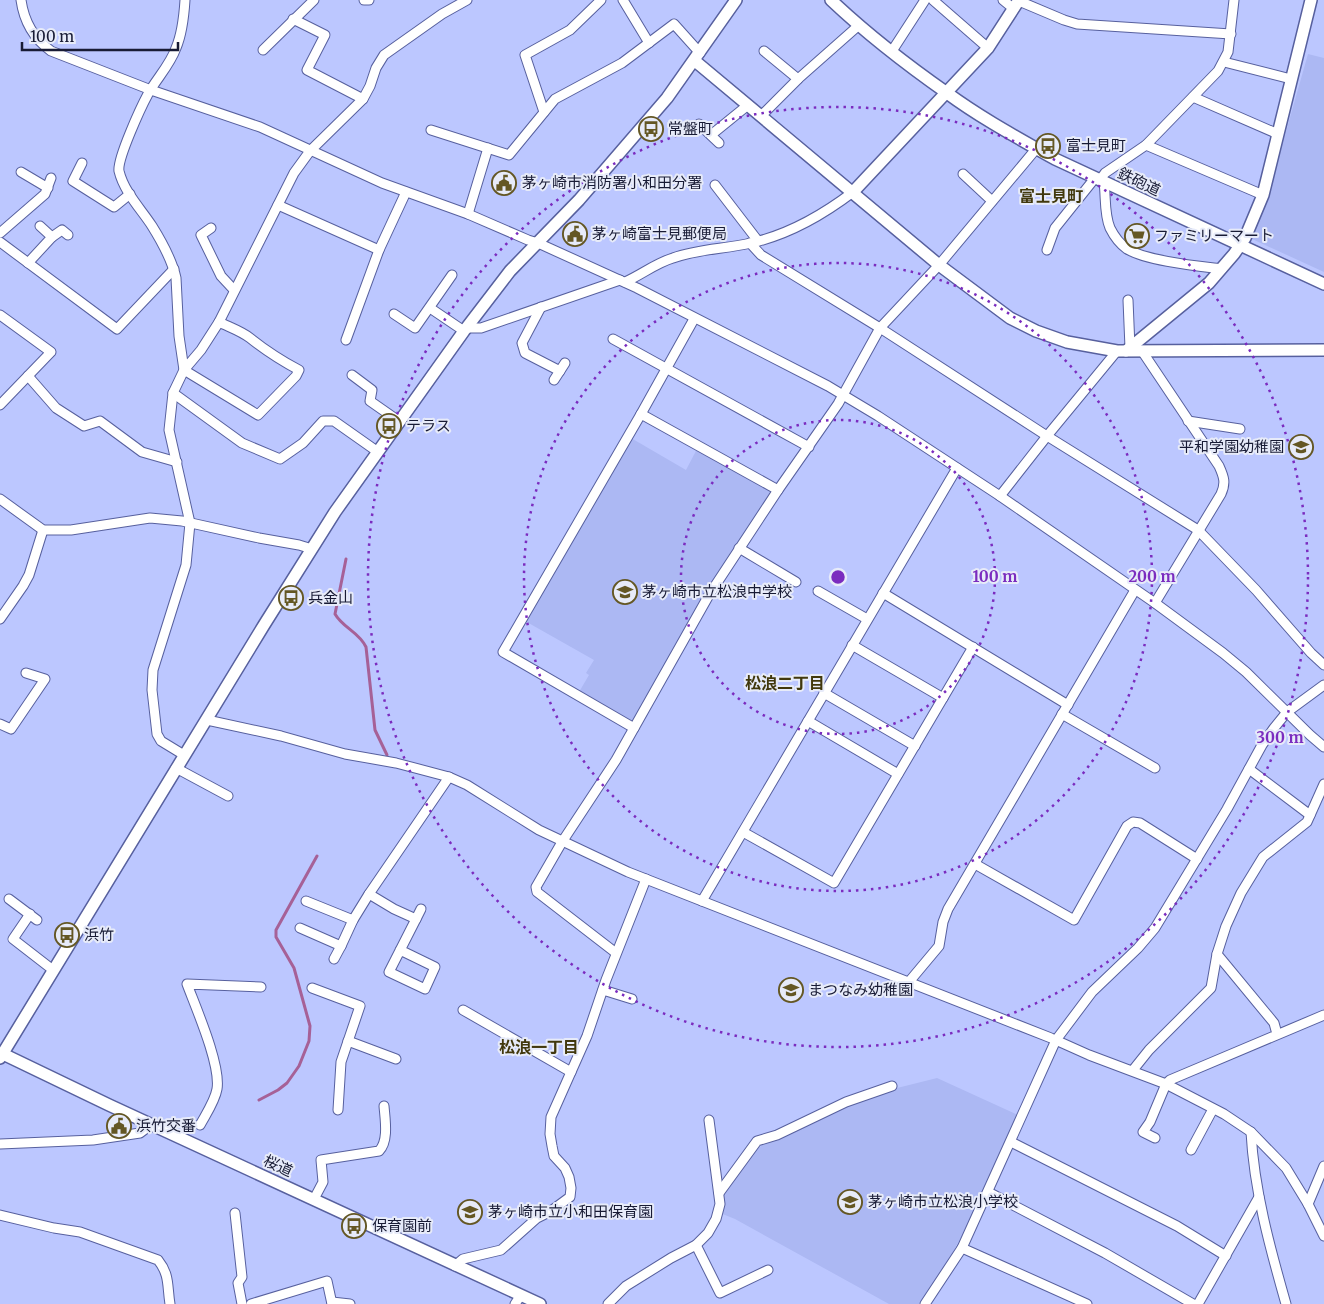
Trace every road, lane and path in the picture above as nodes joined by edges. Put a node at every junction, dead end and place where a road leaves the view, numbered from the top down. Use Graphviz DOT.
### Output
graph roads {
  1 [pos="21,0"];
  2 [pos="185,0"];
  3 [pos="314,0"];
  4 [pos="364,0"];
  5 [pos="369,0"];
  6 [pos="467,0"];
  7 [pos="601,0"];
  8 [pos="623,0"];
  9 [pos="736,0"];
  10 [pos="831,0"];
  11 [pos="925,0"];
  12 [pos="933,0"];
  13 [pos="1004,0"];
  14 [pos="1234,0"];
  15 [pos="1311,0"];
  16 [pos="1017,3"];
  17 [pos="293,19"];
  18 [pos="858,26"];
  19 [pos="1231,34"];
  20 [pos="649,43"];
  21 [pos="988,48"];
  22 [pos="263,50"];
  23 [pos="764,51"];
  24 [pos="892,51"];
  25 [pos="697,57"];
  26 [pos="1224,62"];
  27 [pos="798,79"];
  28 [pos="1291,79"];
  29 [pos="151,90"];
  30 [pos="947,94"];
  31 [pos="1194,97"];
  32 [pos="364,99"];
  33 [pos="748,105"];
  34 [pos="544,112"];
  35 [pos="761,116"];
  36 [pos="699,124"];
  37 [pos="431,130"];
  38 [pos="1278,134"];
  39 [pos="711,135"];
  40 [pos="718,143"];
  41 [pos="1146,145"];
  42 [pos="488,148"];
  43 [pos="1036,149"];
  44 [pos="310,151"];
  45 [pos="82,163"];
  46 [pos="21,172"];
  47 [pos="962,174"];
  48 [pos="52,178"];
  49 [pos="1100,180"];
  50 [pos="715,186"];
  51 [pos="48,188"];
  52 [pos="406,192"];
  53 [pos="853,192"];
  54 [pos="130,194"];
  55 [pos="1263,195"];
  56 [pos="992,201"];
  57 [pos="278,205"];
  58 [pos="468,214"];
  59 [pos="40,226"];
  60 [pos="211,228"];
  61 [pos="68,235"];
  62 [pos="52,237"];
  63 [pos="0,241"];
  64 [pos="754,242"];
  65 [pos="538,243"];
  66 [pos="1240,245"];
  67 [pos="380,250"];
  68 [pos="1047,250"];
  69 [pos="28,263"];
  70 [pos="939,265"];
  71 [pos="174,270"];
  72 [pos="1222,270"];
  73 [pos="452,275"];
  74 [pos="622,281"];
  75 [pos="1324,284"];
  76 [pos="234,290"];
  77 [pos="1128,300"];
  78 [pos="541,307"];
  79 [pos="430,308"];
  80 [pos="394,314"];
  81 [pos="0,315"];
  82 [pos="694,319"];
  83 [pos="219,322"];
  84 [pos="880,328"];
  85 [pos="466,330"];
  86 [pos="613,338"];
  87 [pos="346,340"];
  88 [pos="1124,350"];
  89 [pos="1324,350"];
  90 [pos="1142,351"];
  91 [pos="667,368"];
  92 [pos="184,370"];
  93 [pos="28,376"];
  94 [pos="352,376"];
  95 [pos="554,380"];
  96 [pos="173,393"];
  97 [pos="844,394"];
  98 [pos="0,405"];
  99 [pos="641,414"];
  100 [pos="1188,421"];
  101 [pos="400,422"];
  102 [pos="1240,429"];
  103 [pos="1047,436"];
  104 [pos="809,447"];
  105 [pos="378,452"];
  106 [pos="177,462"];
  107 [pos="956,468"];
  108 [pos="778,490"];
  109 [pos="1000,496"];
  110 [pos="0,498"];
  111 [pos="190,523"];
  112 [pos="43,530"];
  113 [pos="1198,530"];
  114 [pos="739,548"];
  115 [pos="312,549"];
  116 [pos="796,582"];
  117 [pos="1135,590"];
  118 [pos="818,591"];
  119 [pos="883,592"];
  120 [pos="1155,603"];
  121 [pos="0,619"];
  122 [pos="867,620"];
  123 [pos="852,645"];
  124 [pos="973,647"];
  125 [pos="1324,665"];
  126 [pos="26,673"];
  127 [pos="1324,685"];
  128 [pos="824,693"];
  129 [pos="943,698"];
  130 [pos="1068,705"];
  131 [pos="1287,712"];
  132 [pos="1062,714"];
  133 [pos="207,720"];
  134 [pos="808,721"];
  135 [pos="0,724"];
  136 [pos="634,728"];
  137 [pos="915,746"];
  138 [pos="1324,746"];
  139 [pos="184,755"];
  140 [pos="176,768"];
  141 [pos="1155,768"];
  142 [pos="1249,769"];
  143 [pos="898,774"];
  144 [pos="449,776"];
  145 [pos="1324,784"];
  146 [pos="228,796"];
  147 [pos="1310,816"];
  148 [pos="743,832"];
  149 [pos="562,842"];
  150 [pos="1197,859"];
  151 [pos="975,864"];
  152 [pos="646,879"];
  153 [pos="369,894"];
  154 [pos="10,899"];
  155 [pos="306,901"];
  156 [pos="702,902"];
  157 [pos="421,909"];
  158 [pos="416,919"];
  159 [pos="353,920"];
  160 [pos="300,928"];
  161 [pos="341,946"];
  162 [pos="400,950"];
  163 [pos="616,953"];
  164 [pos="1217,954"];
  165 [pos="334,958"];
  166 [pos="53,970"];
  167 [pos="908,983"];
  168 [pos="261,987"];
  169 [pos="312,988"];
  170 [pos="603,990"];
  171 [pos="632,999"];
  172 [pos="463,1010"];
  173 [pos="1324,1015"];
  174 [pos="1277,1034"];
  175 [pos="1056,1040"];
  176 [pos="348,1041"];
  177 [pos="2,1056"];
  178 [pos="396,1059"];
  179 [pos="1133,1070"];
  180 [pos="571,1072"];
  181 [pos="1166,1084"];
  182 [pos="892,1086"];
  183 [pos="384,1106"];
  184 [pos="1213,1109"];
  185 [pos="338,1110"];
  186 [pos="709,1120"];
  187 [pos="152,1124"];
  188 [pos="200,1125"];
  189 [pos="1251,1132"];
  190 [pos="1155,1138"];
  191 [pos="1011,1142"];
  192 [pos="0,1144"];
  193 [pos="1191,1150"];
  194 [pos="1324,1166"];
  195 [pos="988,1192"];
  196 [pos="719,1193"];
  197 [pos="1259,1197"];
  198 [pos="314,1199"];
  199 [pos="1308,1204"];
  200 [pos="235,1213"];
  201 [pos="0,1215"];
  202 [pos="1324,1236"];
  203 [pos="696,1245"];
  204 [pos="962,1248"];
  205 [pos="1226,1256"];
  206 [pos="455,1266"];
  207 [pos="768,1270"];
  208 [pos="518,1300"];
  209 [pos="332,1303"];
  210 [pos="170,1304"];
  211 [pos="242,1304"];
  212 [pos="252,1304"];
  213 [pos="350,1304"];
  214 [pos="540,1304"];
  215 [pos="608,1304"];
  216 [pos="925,1304"];
  217 [pos="1087,1304"];
  218 [pos="1193,1304"];
  219 [pos="1198,1304"];
  220 [pos="1286,1304"];
  1 -- 29 [label="street"];
  2 -- 29 [label="street"];
  3 -- 17 [label="street"];
  4 -- 5 [label="street"];
  6 -- 32 [label="street"];
  7 -- 34 [label="street"];
  8 -- 20 [label="street"];
  9 -- 25 [label="street"];
  10 -- 18 [label="street, 鉄砲道"];
  11 -- 24 [label="street"];
  12 -- 21 [label="street"];
  13 -- 16 [label="street"];
  14 -- 19 [label="street"];
  15 -- 28 [label="street"];
  16 -- 19 [label="street"];
  16 -- 21 [label="street"];
  17 -- 22 [label="street"];
  17 -- 32 [label="street"];
  18 -- 24 [label="street, 鉄砲道"];
  18 -- 27 [label="street"];
  19 -- 26 [label="street"];
  20 -- 25 [label="street"];
  20 -- 34 [label="street"];
  21 -- 30 [label="street"];
  23 -- 27 [label="street"];
  24 -- 30 [label="street, 鉄砲道"];
  25 -- 33 [label="street"];
  25 -- 65 [label="street"];
  26 -- 28 [label="street"];
  26 -- 31 [label="street"];
  27 -- 35 [label="street"];
  28 -- 38 [label="street"];
  29 -- 44 [label="street"];
  29 -- 54 [label="street"];
  30 -- 43 [label="street, 鉄砲道"];
  30 -- 53 [label="street"];
  31 -- 38 [label="street"];
  31 -- 41 [label="street"];
  32 -- 44 [label="street"];
  33 -- 35 [label="street"];
  33 -- 39 [label="street"];
  34 -- 42 [label="street"];
  35 -- 53 [label="street"];
  36 -- 39 [label="street"];
  37 -- 42 [label="street"];
  38 -- 55 [label="street"];
  39 -- 40 [label="street"];
  41 -- 49 [label="street"];
  41 -- 55 [label="street"];
  42 -- 58 [label="street"];
  43 -- 49 [label="street, 鉄砲道"];
  43 -- 56 [label="street"];
  44 -- 52 [label="street"];
  44 -- 57 [label="street"];
  45 -- 54 [label="street"];
  46 -- 51 [label="street"];
  47 -- 56 [label="street"];
  48 -- 51 [label="street"];
  49 -- 66 [label="street, 鉄砲道"];
  49 -- 68 [label="street"];
  49 -- 72 [label="street"];
  50 -- 64 [label="street"];
  51 -- 63 [label="street"];
  52 -- 58 [label="street"];
  52 -- 67 [label="street"];
  53 -- 64 [label="street"];
  53 -- 70 [label="street"];
  54 -- 71 [label="street"];
  55 -- 66 [label="street"];
  56 -- 70 [label="street"];
  57 -- 67 [label="street"];
  57 -- 76 [label="street"];
  58 -- 65 [label="street"];
  59 -- 62 [label="street"];
  60 -- 76 [label="street"];
  61 -- 62 [label="street"];
  62 -- 69 [label="street"];
  63 -- 69 [label="street"];
  64 -- 74 [label="street"];
  64 -- 84 [label="street"];
  65 -- 74 [label="street"];
  65 -- 85 [label="street"];
  66 -- 72 [label="street"];
  66 -- 75 [label="street, 鉄砲道"];
  67 -- 87 [label="street"];
  69 -- 71 [label="street"];
  70 -- 84 [label="street"];
  70 -- 88 [label="street"];
  71 -- 92 [label="street"];
  72 -- 88 [label="street"];
  73 -- 79 [label="street"];
  74 -- 78 [label="street"];
  74 -- 82 [label="street"];
  76 -- 83 [label="street"];
  77 -- 88 [label="street"];
  78 -- 85 [label="street"];
  78 -- 95 [label="street"];
  79 -- 80 [label="street"];
  79 -- 85 [label="street"];
  81 -- 93 [label="street"];
  82 -- 91 [label="street"];
  82 -- 97 [label="street"];
  83 -- 92 [label="street"];
  83 -- 92 [label="street"];
  84 -- 97 [label="street"];
  84 -- 103 [label="street"];
  85 -- 101 [label="street"];
  86 -- 91 [label="street"];
  88 -- 90 [label="street"];
  88 -- 103 [label="street"];
  89 -- 90 [label="street"];
  90 -- 100 [label="street"];
  91 -- 99 [label="street"];
  91 -- 104 [label="street"];
  92 -- 96 [label="street"];
  93 -- 98 [label="street"];
  93 -- 106 [label="street"];
  94 -- 101 [label="street"];
  96 -- 105 [label="street"];
  96 -- 106 [label="street"];
  97 -- 104 [label="street"];
  97 -- 107 [label="street"];
  99 -- 108 [label="street"];
  99 -- 136 [label="street"];
  100 -- 102 [label="street"];
  100 -- 113 [label="street"];
  101 -- 105 [label="street"];
  103 -- 109 [label="street"];
  103 -- 113 [label="street"];
  104 -- 108 [label="street"];
  105 -- 115 [label="street"];
  106 -- 111 [label="street"];
  107 -- 109 [label="street"];
  107 -- 119 [label="street"];
  108 -- 114 [label="street"];
  109 -- 117 [label="street"];
  110 -- 112 [label="street"];
  111 -- 112 [label="street"];
  111 -- 115 [label="street"];
  111 -- 139 [label="street"];
  112 -- 121 [label="street"];
  113 -- 120 [label="street"];
  113 -- 125 [label="street"];
  114 -- 116 [label="street"];
  114 -- 136 [label="street"];
  115 -- 133 [label="street"];
  117 -- 120 [label="street"];
  117 -- 130 [label="street"];
  118 -- 122 [label="street"];
  119 -- 122 [label="street"];
  119 -- 124 [label="street"];
  120 -- 131 [label="street"];
  122 -- 123 [label="street"];
  123 -- 128 [label="street"];
  123 -- 129 [label="street"];
  124 -- 129 [label="street"];
  124 -- 130 [label="street"];
  126 -- 135 [label="street"];
  127 -- 131 [label="street"];
  128 -- 134 [label="street"];
  128 -- 137 [label="street"];
  129 -- 137 [label="street"];
  130 -- 132 [label="street"];
  131 -- 138 [label="street"];
  131 -- 142 [label="street"];
  132 -- 141 [label="street"];
  132 -- 151 [label="street"];
  133 -- 139 [label="street"];
  133 -- 144 [label="street"];
  134 -- 143 [label="street"];
  134 -- 148 [label="street"];
  136 -- 149 [label="street"];
  137 -- 143 [label="street"];
  139 -- 140 [label="street"];
  140 -- 146 [label="street"];
  140 -- 166 [label="street"];
  142 -- 147 [label="street"];
  142 -- 150 [label="street"];
  143 -- 148 [label="street"];
  144 -- 149 [label="street"];
  144 -- 153 [label="street"];
  145 -- 147 [label="street"];
  147 -- 164 [label="street"];
  148 -- 156 [label="street"];
  149 -- 152 [label="street"];
  149 -- 163 [label="street"];
  150 -- 151 [label="street"];
  150 -- 175 [label="street"];
  151 -- 167 [label="street"];
  152 -- 156 [label="street"];
  152 -- 163 [label="street"];
  153 -- 158 [label="street"];
  153 -- 159 [label="street"];
  154 -- 166 [label="street"];
  155 -- 159 [label="street"];
  156 -- 167 [label="street"];
  157 -- 158 [label="street"];
  158 -- 162 [label="street"];
  159 -- 161 [label="street"];
  160 -- 161 [label="street"];
  161 -- 165 [label="street"];
  162 -- 162 [label="street"];
  163 -- 170 [label="street"];
  164 -- 174 [label="street"];
  164 -- 179 [label="street"];
  166 -- 177 [label="street"];
  167 -- 175 [label="street"];
  168 -- 188 [label="street"];
  169 -- 176 [label="street"];
  170 -- 171 [label="street"];
  170 -- 180 [label="street"];
  172 -- 180 [label="street"];
  173 -- 174 [label="street"];
  174 -- 181 [label="street"];
  175 -- 179 [label="street"];
  175 -- 191 [label="street"];
  176 -- 178 [label="street"];
  176 -- 185 [label="street"];
  177 -- 187 [label="street, 桜道"];
  179 -- 181 [label="street"];
  180 -- 206 [label="street"];
  181 -- 184 [label="street"];
  181 -- 190 [label="street"];
  182 -- 196 [label="street"];
  183 -- 198 [label="street"];
  184 -- 189 [label="street"];
  184 -- 193 [label="street"];
  186 -- 196 [label="street"];
  187 -- 192 [label="street"];
  187 -- 198 [label="street, 桜道"];
  189 -- 197 [label="street"];
  189 -- 199 [label="street"];
  191 -- 195 [label="street"];
  191 -- 205 [label="street"];
  194 -- 199 [label="street"];
  195 -- 204 [label="street"];
  195 -- 218 [label="street"];
  196 -- 203 [label="street"];
  197 -- 205 [label="street"];
  197 -- 220 [label="street"];
  198 -- 206 [label="street, 桜道"];
  199 -- 202 [label="street"];
  200 -- 211 [label="street"];
  201 -- 210 [label="street"];
  203 -- 207 [label="street"];
  203 -- 215 [label="street"];
  204 -- 216 [label="street"];
  204 -- 217 [label="street"];
  205 -- 219 [label="street"];
  206 -- 208 [label="street, 桜道"];
  208 -- 214 [label="street, 桜道"];
  209 -- 212 [label="street"];
  209 -- 213 [label="street"];
}
